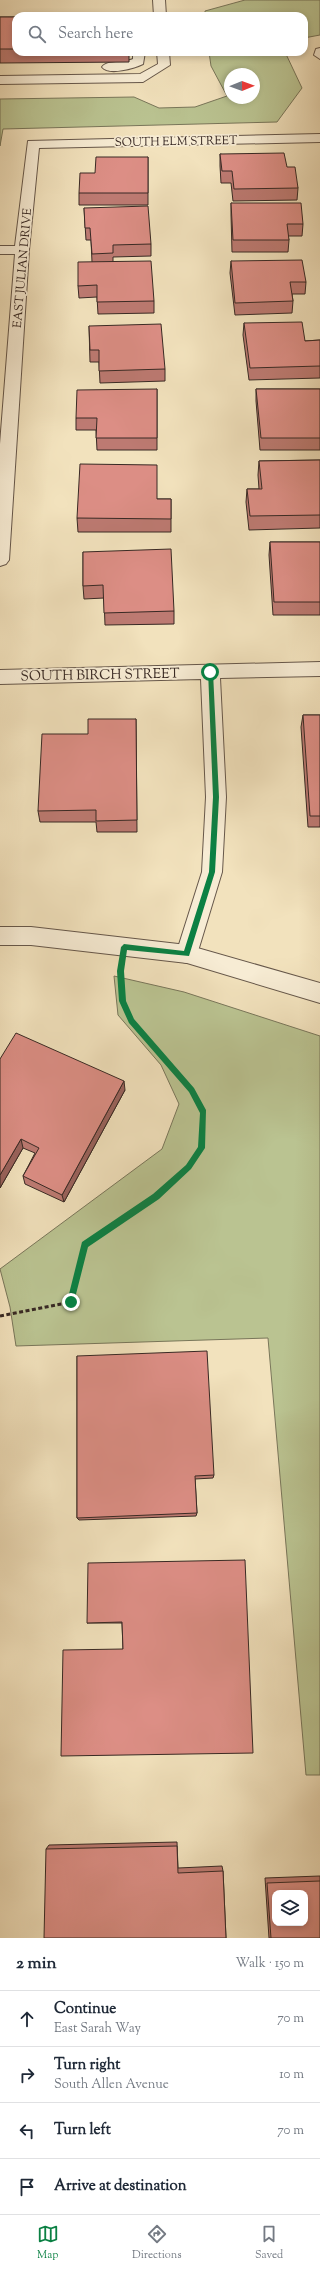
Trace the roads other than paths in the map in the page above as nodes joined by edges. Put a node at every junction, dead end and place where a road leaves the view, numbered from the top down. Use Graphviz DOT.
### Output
graph roads {
  1 [pos="158,0"];
  2 [pos="160,12"];
  3 [pos="138,56"];
  4 [pos="163,56"];
  5 [pos="0,80"];
  6 [pos="49,80"];
  7 [pos="320,138"];
  8 [pos="32,144"];
  9 [pos="0,250"];
  10 [pos="22,250"];
  11 [pos="0,560"];
  12 [pos="320,669"];
  13 [pos="210,672"];
  14 [pos="0,677"];
  15 [pos="0,936"];
  16 [pos="187,954"];
  17 [pos="320,994"];
  1 -- 2 [label="street"];
  3 -- 6 [label="street"];
  4 -- 6 [label="street"];
  5 -- 6 [label="street"];
  7 -- 8 [label="street, SOUTH ELM STREET"];
  8 -- 10 [label="street, EAST JULIAN DRIVE"];
  9 -- 10 [label="street"];
  10 -- 11 [label="street, EAST JULIAN DRIVE"];
  12 -- 13 [label="street, SOUTH BIRCH STREET"];
  13 -- 14 [label="street, SOUTH BIRCH STREET"];
  13 -- 16 [label="street"];
  15 -- 16 [label="street"];
  16 -- 17 [label="street"];
}
